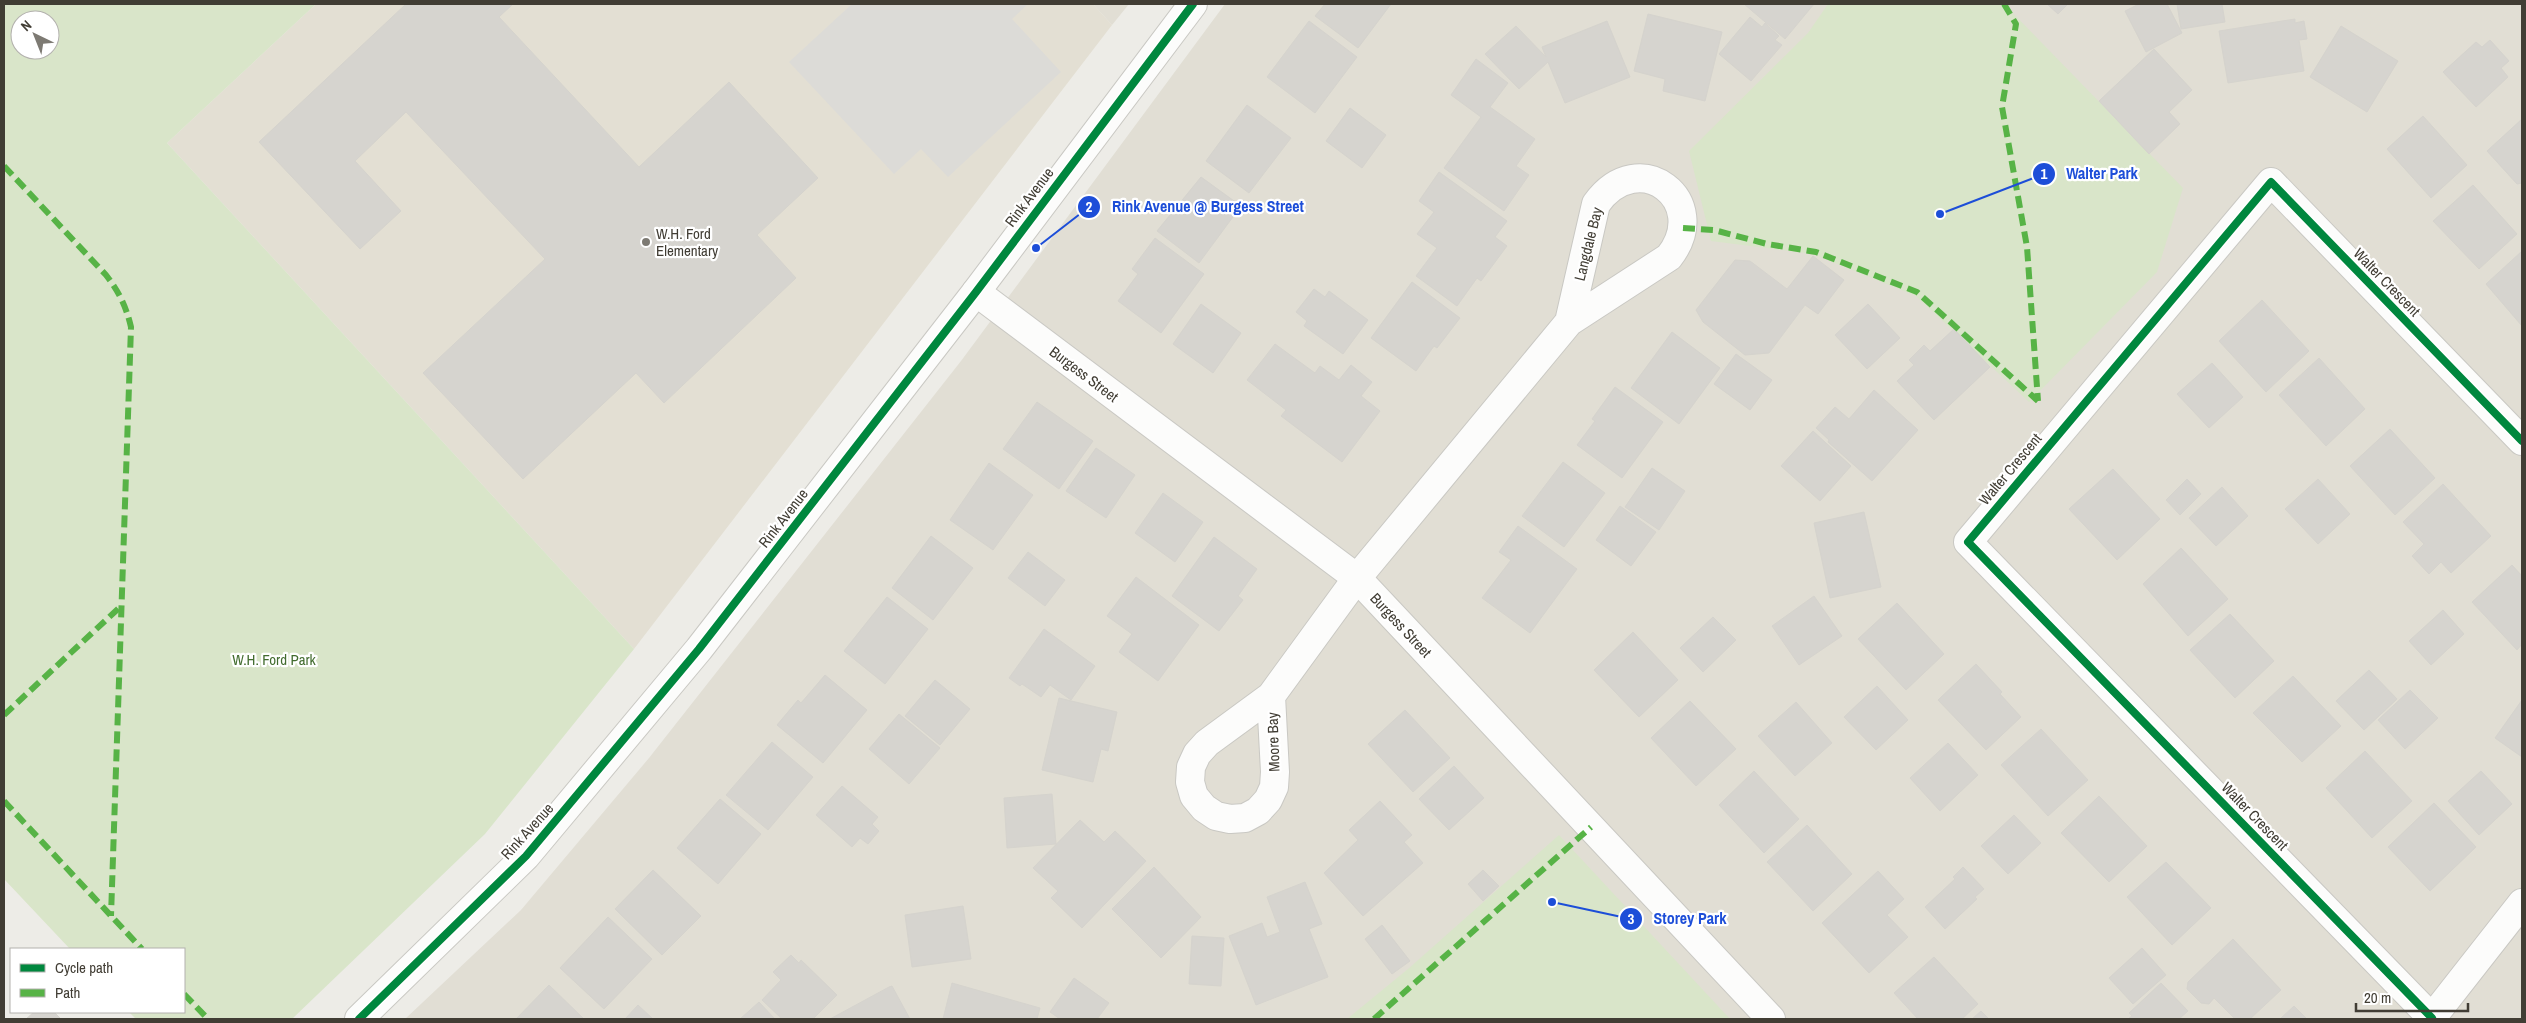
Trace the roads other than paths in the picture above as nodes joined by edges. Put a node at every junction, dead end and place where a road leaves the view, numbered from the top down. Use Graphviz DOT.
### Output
graph roads {
  1 [pos="1193,4"];
  2 [pos="976,292"];
  3 [pos="1569,322"];
  4 [pos="2522,441"];
  5 [pos="1356,578"];
  6 [pos="1271,696"];
  7 [pos="2522,902"];
  8 [pos="2432,1018"];
  9 [pos="359,1019"];
  10 [pos="1771,1019"];
  1 -- 2 [label="street, Rink Avenue"];
  2 -- 5 [label="street, Burgess Street"];
  2 -- 9 [label="street, Rink Avenue"];
  3 -- 3 [label="street, Langdale Bay"];
  3 -- 5 [label="street, Langdale Bay"];
  4 -- 8 [label="street, Walter Crescent"];
  5 -- 6 [label="street, Moore Bay"];
  5 -- 10 [label="street, Burgess Street"];
  7 -- 8 [label="street"];
}
